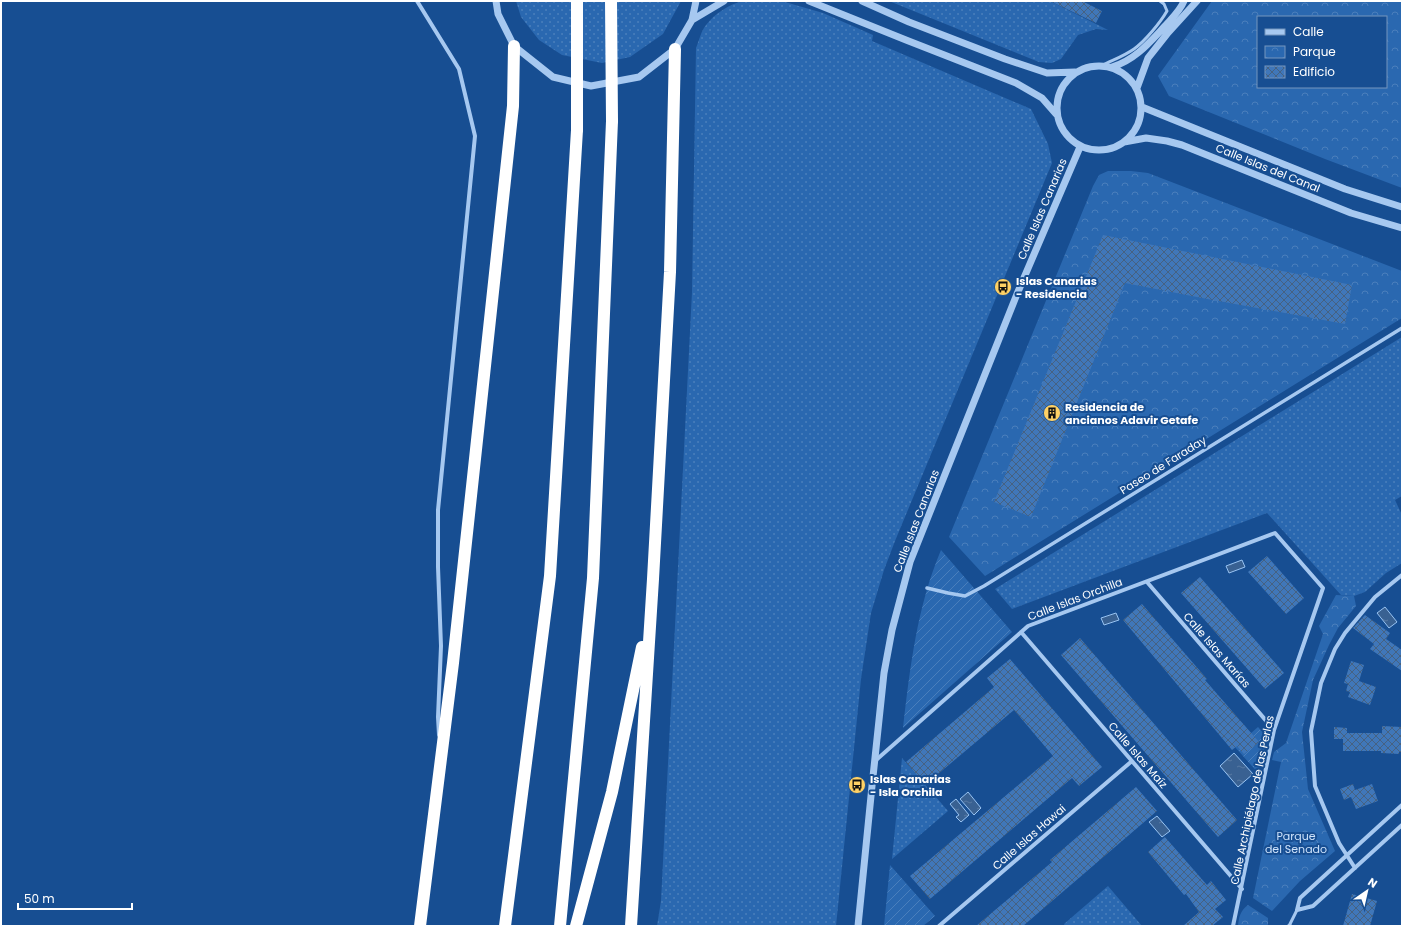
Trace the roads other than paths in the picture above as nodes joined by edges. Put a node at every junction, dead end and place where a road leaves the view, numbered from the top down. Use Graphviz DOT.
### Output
graph roads {
  1 [pos="417,1"];
  2 [pos="496,1"];
  3 [pos="577,1"];
  4 [pos="611,1"];
  5 [pos="696,1"];
  6 [pos="724,1"];
  7 [pos="809,1"];
  8 [pos="862,1"];
  9 [pos="1160,1"];
  10 [pos="1184,1"];
  11 [pos="1196,1"];
  12 [pos="692,20"];
  13 [pos="514,46"];
  14 [pos="675,49"];
  15 [pos="1103,65"];
  16 [pos="1112,67"];
  17 [pos="1076,72"];
  18 [pos="1137,88"];
  19 [pos="1142,107"];
  20 [pos="1056,114"];
  21 [pos="1124,142"];
  22 [pos="1080,146"];
  23 [pos="1402,207"];
  24 [pos="1402,228"];
  25 [pos="1402,328"];
  26 [pos="1402,575"];
  27 [pos="653,579"];
  28 [pos="1147,582"];
  29 [pos="927,588"];
  30 [pos="1324,588"];
  31 [pos="1021,632"];
  32 [pos="1274,730"];
  33 [pos="441,758"];
  34 [pos="1132,761"];
  35 [pos="874,762"];
  36 [pos="1402,805"];
  37 [pos="1402,826"];
  38 [pos="1346,856"];
  39 [pos="1355,868"];
  40 [pos="1242,889"];
  41 [pos="1297,910"];
  42 [pos="420,926"];
  43 [pos="505,926"];
  44 [pos="560,926"];
  45 [pos="576,926"];
  46 [pos="631,926"];
  47 [pos="858,926"];
  48 [pos="939,926"];
  49 [pos="1233,926"];
  50 [pos="1289,926"];
  1 -- 33 [label="street"];
  2 -- 13 [label="street"];
  3 -- 43 [label="highway, bridge"];
  4 -- 44 [label="highway, bridge"];
  5 -- 12 [label="street"];
  6 -- 12 [label="street"];
  7 -- 20 [label="street"];
  8 -- 17 [label="street"];
  9 -- 15 [label="lane"];
  10 -- 16 [label="street"];
  11 -- 18 [label="street"];
  12 -- 14 [label="street"];
  13 -- 14 [label="street"];
  13 -- 33 [label="highway"];
  14 -- 27 [label="highway"];
  15 -- 16 [label="street"];
  15 -- 17 [label="street"];
  16 -- 18 [label="street"];
  17 -- 20 [label="street"];
  18 -- 19 [label="street"];
  19 -- 21 [label="street"];
  19 -- 23 [label="street, Calle Islas del Canal"];
  20 -- 22 [label="street"];
  21 -- 22 [label="street"];
  21 -- 24 [label="street, Calle Islas del Canal"];
  22 -- 35 [label="street, Calle Islas Canarias"];
  25 -- 29 [label="street, Paseo de Faraday"];
  26 -- 38 [label="street"];
  27 -- 45 [label="highway"];
  27 -- 46 [label="highway"];
  28 -- 30 [label="street, Calle Islas Orchilla"];
  28 -- 31 [label="street, Calle Islas Orchilla"];
  28 -- 32 [label="street, Calle Islas Marías"];
  30 -- 32 [label="street, Calle Archipiélago de las Perlas"];
  31 -- 34 [label="street, Calle Islas Maíz"];
  31 -- 35 [label="street, Calle Islas Orchilla"];
  32 -- 40 [label="street, Calle Archipiélago de las Perlas"];
  33 -- 42 [label="highway"];
  34 -- 40 [label="street, Calle Islas Maíz"];
  34 -- 48 [label="street, Calle Islas Hawai"];
  35 -- 47 [label="street, Calle Islas Canarias"];
  36 -- 38 [label="street"];
  37 -- 39 [label="street"];
  38 -- 39 [label="street"];
  38 -- 41 [label="street"];
  39 -- 41 [label="street"];
  40 -- 49 [label="street, Calle Archipiélago de las Perlas"];
  41 -- 50 [label="lane"];
}
